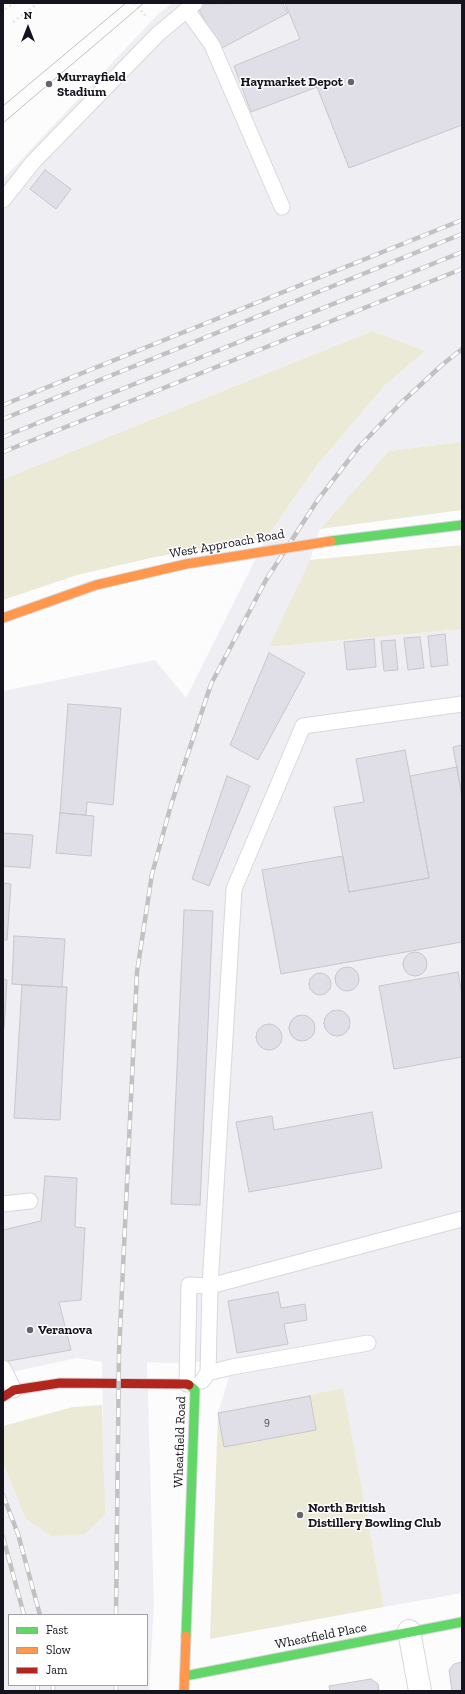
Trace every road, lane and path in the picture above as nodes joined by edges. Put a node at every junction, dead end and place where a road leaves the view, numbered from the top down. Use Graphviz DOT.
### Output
graph roads {
  1 [pos="15,3"];
  2 [pos="38,3"];
  3 [pos="134,3"];
  4 [pos="191,6"];
  5 [pos="5,9"];
  6 [pos="146,16"];
  7 [pos="12,22"];
  8 [pos="3,200"];
  9 [pos="282,207"];
  10 [pos="462,525"];
  11 [pos="3,618"];
  12 [pos="462,704"];
  13 [pos="30,1201"];
  14 [pos="3,1204"];
  15 [pos="462,1218"];
  16 [pos="210,1286"];
  17 [pos="368,1343"];
  18 [pos="3,1368"];
  19 [pos="208,1373"];
  20 [pos="191,1387"];
  21 [pos="9,1394"];
  22 [pos="462,1622"];
  23 [pos="409,1632"];
  24 [pos="185,1676"];
  25 [pos="184,1691"];
  26 [pos="420,1691"];
  1 -- 5 [label="path"];
  2 -- 7 [label="path"];
  3 -- 6 [label="path"];
  4 -- 8 [label="lane"];
  4 -- 9 [label="lane"];
  10 -- 11 [label="street, West Approach Road, bridge"];
  12 -- 16 [label="lane"];
  13 -- 14 [label="lane"];
  15 -- 16 [label="lane"];
  16 -- 19 [label="lane"];
  16 -- 20 [label="lane"];
  17 -- 19 [label="lane"];
  18 -- 21 [label="lane"];
  19 -- 20 [label="lane"];
  20 -- 21 [label="street, Wheatfield Road"];
  20 -- 24 [label="street, Wheatfield Road"];
  22 -- 23 [label="street, Wheatfield Place"];
  23 -- 24 [label="street, Wheatfield Place"];
  23 -- 26 [label="street"];
  24 -- 25 [label="street, Wheatfield Road"];
}
